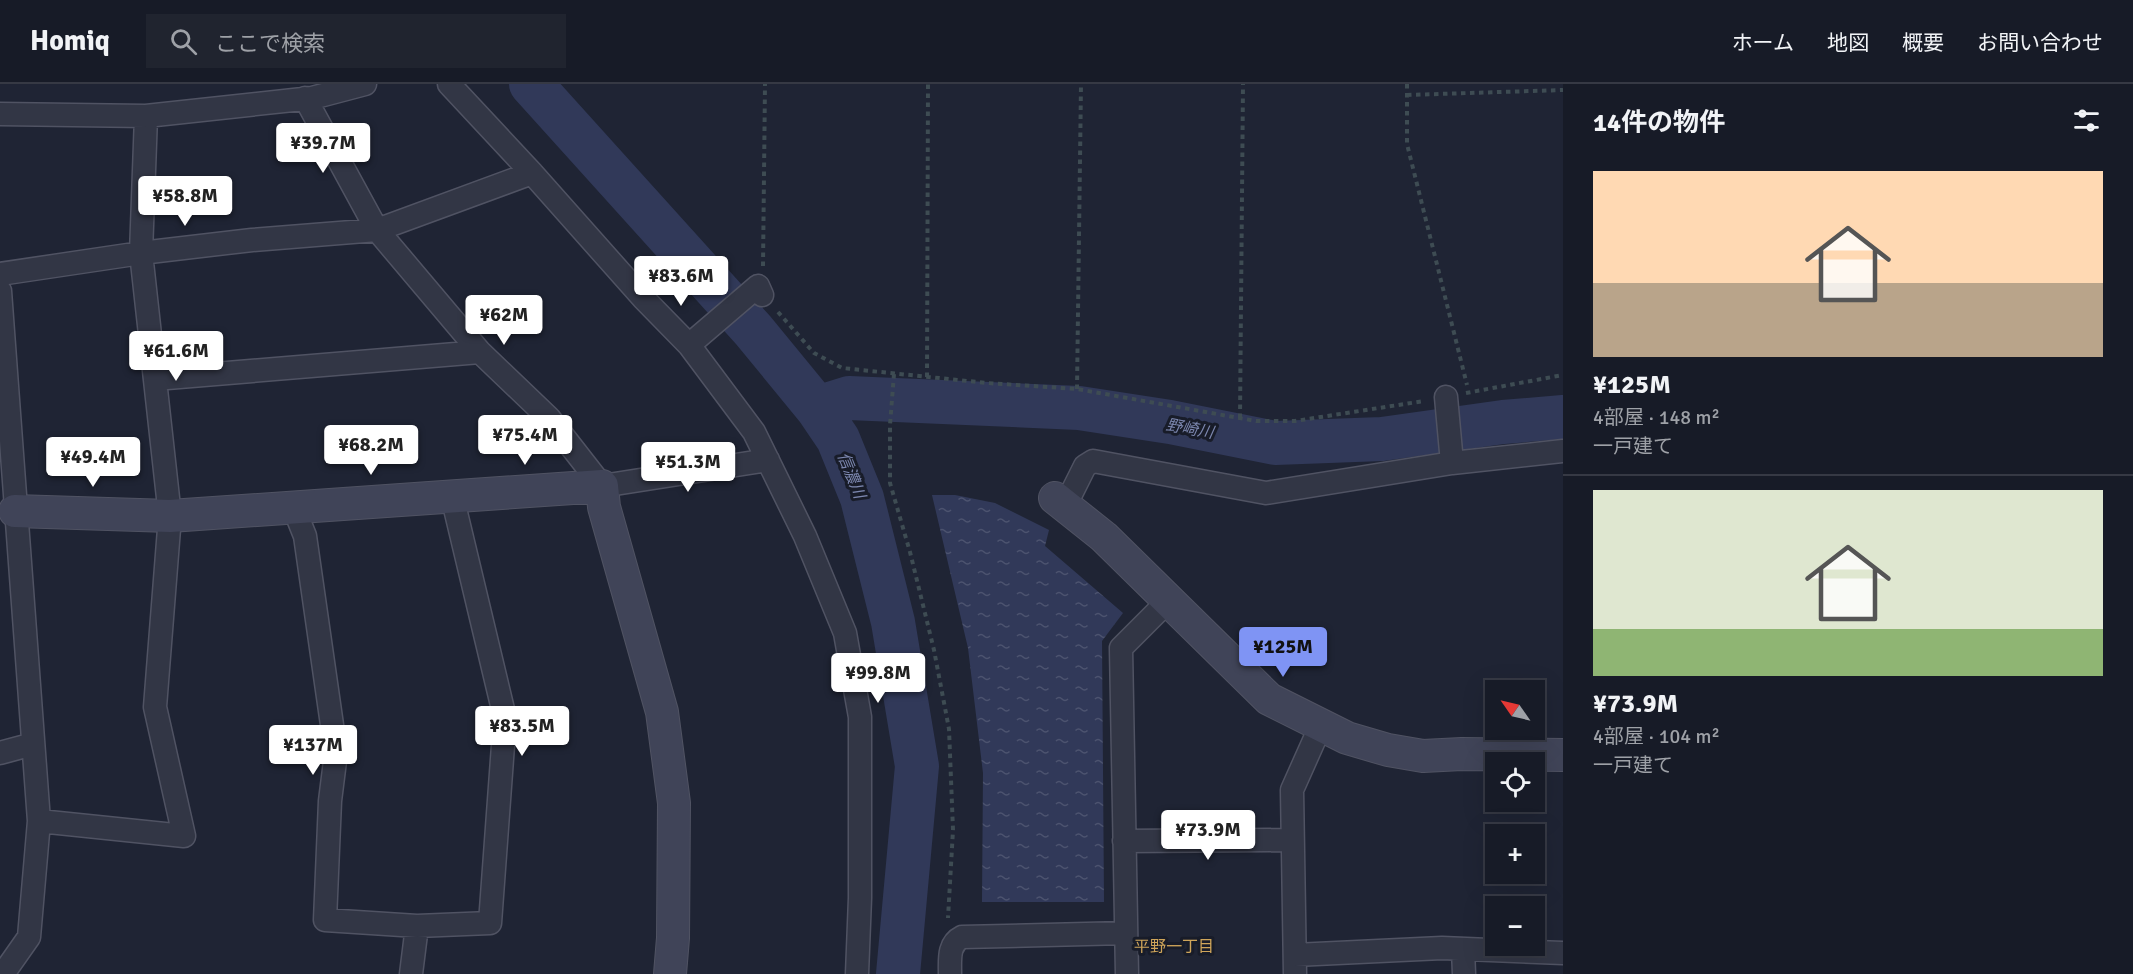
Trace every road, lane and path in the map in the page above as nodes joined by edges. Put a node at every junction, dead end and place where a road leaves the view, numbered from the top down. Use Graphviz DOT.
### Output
graph roads {
  1 [pos="365,84"];
  2 [pos="449,84"];
  3 [pos="765,84"];
  4 [pos="928,84"];
  5 [pos="1081,84"];
  6 [pos="1243,84"];
  7 [pos="1407,84"];
  8 [pos="1563,90"];
  9 [pos="1407,95"];
  10 [pos="305,99"];
  11 [pos="0,114"];
  12 [pos="146,116"];
  13 [pos="532,173"];
  14 [pos="376,230"];
  15 [pos="141,253"];
  16 [pos="0,274"];
  17 [pos="0,291"];
  18 [pos="756,292"];
  19 [pos="690,345"];
  20 [pos="480,352"];
  21 [pos="894,374"];
  22 [pos="1563,375"];
  23 [pos="927,377"];
  24 [pos="155,380"];
  25 [pos="1077,389"];
  26 [pos="1469,393"];
  27 [pos="1446,398"];
  28 [pos="1240,418"];
  29 [pos="1563,451"];
  30 [pos="768,460"];
  31 [pos="1452,462"];
  32 [pos="602,486"];
  33 [pos="452,496"];
  34 [pos="1060,502"];
  35 [pos="293,506"];
  36 [pos="8,512"];
  37 [pos="170,516"];
  38 [pos="1169,600"];
  39 [pos="1321,725"];
  40 [pos="33,744"];
  41 [pos="0,753"];
  42 [pos="1563,755"];
  43 [pos="39,821"];
  44 [pos="1292,840"];
  45 [pos="1124,842"];
  46 [pos="417,926"];
  47 [pos="1126,933"];
  48 [pos="954,940"];
  49 [pos="1463,949"];
  50 [pos="1563,953"];
  51 [pos="1295,964"];
  52 [pos="3,974"];
  53 [pos="411,974"];
  54 [pos="670,974"];
  55 [pos="857,974"];
  56 [pos="950,974"];
  57 [pos="1127,974"];
  58 [pos="1464,974"];
  1 -- 10 [label="street"];
  2 -- 13 [label="street"];
  3 -- 18 [label="path"];
  4 -- 23 [label="path"];
  5 -- 25 [label="path"];
  6 -- 28 [label="path"];
  7 -- 9 [label="path"];
  8 -- 9 [label="path"];
  9 -- 26 [label="path"];
  10 -- 12 [label="street"];
  10 -- 14 [label="street"];
  11 -- 12 [label="street"];
  12 -- 15 [label="street"];
  13 -- 14 [label="street"];
  13 -- 19 [label="street"];
  14 -- 15 [label="street"];
  14 -- 20 [label="street"];
  15 -- 16 [label="street"];
  15 -- 24 [label="street"];
  17 -- 36 [label="street"];
  18 -- 19 [label="street"];
  18 -- 21 [label="path"];
  19 -- 30 [label="street"];
  20 -- 24 [label="street"];
  20 -- 32 [label="street"];
  21 -- 23 [label="path"];
  21 -- 48 [label="path"];
  22 -- 26 [label="path"];
  23 -- 25 [label="path"];
  24 -- 37 [label="street"];
  25 -- 28 [label="path"];
  26 -- 27 [label="path"];
  27 -- 28 [label="path"];
  27 -- 31 [label="street"];
  29 -- 31 [label="street"];
  30 -- 32 [label="street"];
  30 -- 55 [label="street"];
  31 -- 34 [label="street"];
  32 -- 33 [label="street"];
  32 -- 54 [label="street"];
  33 -- 35 [label="street"];
  33 -- 46 [label="street"];
  34 -- 38 [label="street"];
  35 -- 37 [label="street"];
  35 -- 46 [label="street"];
  36 -- 37 [label="street"];
  36 -- 40 [label="street"];
  37 -- 43 [label="street"];
  38 -- 39 [label="street"];
  38 -- 45 [label="street"];
  39 -- 42 [label="street"];
  39 -- 44 [label="street"];
  40 -- 41 [label="street"];
  40 -- 43 [label="street"];
  43 -- 52 [label="street"];
  44 -- 45 [label="street"];
  44 -- 51 [label="street"];
  45 -- 47 [label="street"];
  46 -- 53 [label="street"];
  47 -- 48 [label="street"];
  47 -- 57 [label="street"];
  48 -- 56 [label="street"];
  49 -- 50 [label="street"];
  49 -- 51 [label="street"];
  49 -- 58 [label="street"];
}
